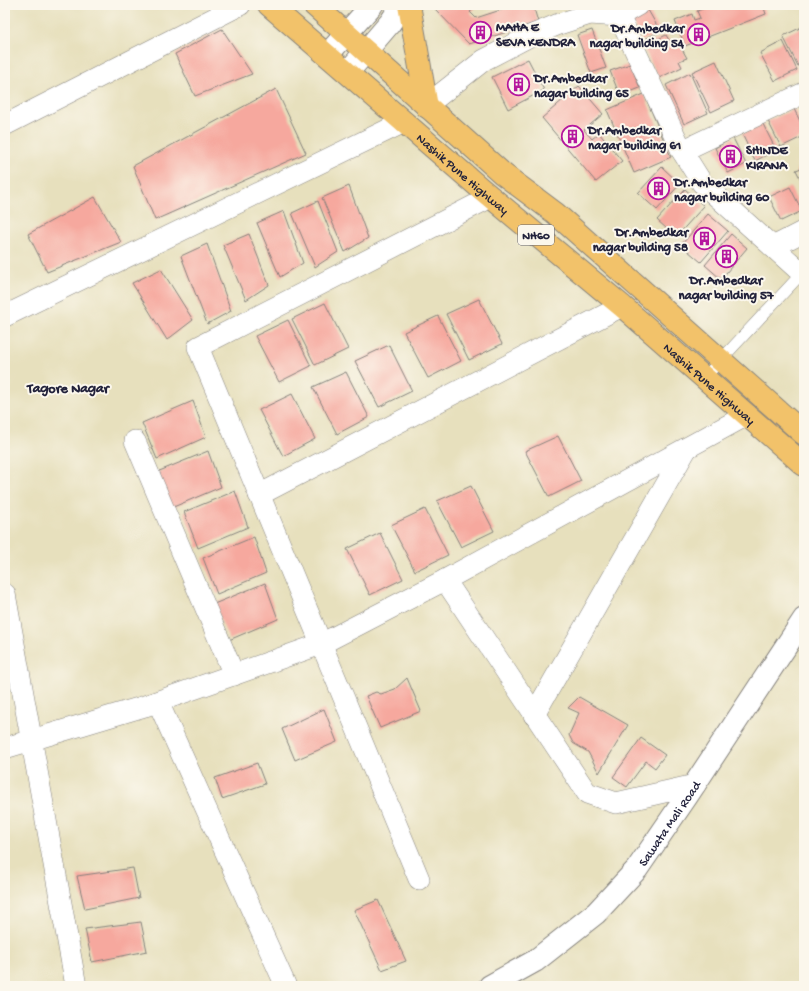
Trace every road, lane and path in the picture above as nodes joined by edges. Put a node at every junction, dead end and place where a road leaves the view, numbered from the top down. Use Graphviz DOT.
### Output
graph roads {
  1 [pos="240,5"];
  2 [pos="269,5"];
  3 [pos="314,5"];
  4 [pos="372,5"];
  5 [pos="402,5"];
  6 [pos="409,5"];
  7 [pos="638,5"];
  8 [pos="619,16"];
  9 [pos="347,34"];
  10 [pos="366,52"];
  11 [pos="328,54"];
  12 [pos="348,72"];
  13 [pos="804,93"];
  14 [pos="427,106"];
  15 [pos="404,122"];
  16 [pos="5,125"];
  17 [pos="682,151"];
  18 [pos="491,197"];
  19 [pos="804,231"];
  20 [pos="773,247"];
  21 [pos="803,274"];
  22 [pos="622,306"];
  23 [pos="5,316"];
  24 [pos="721,360"];
  25 [pos="704,378"];
  26 [pos="747,415"];
  27 [pos="804,434"];
  28 [pos="135,441"];
  29 [pos="687,448"];
  30 [pos="804,465"];
  31 [pos="259,495"];
  32 [pos="445,580"];
  33 [pos="5,594"];
  34 [pos="804,618"];
  35 [pos="321,644"];
  36 [pos="234,675"];
  37 [pos="158,702"];
  38 [pos="534,715"];
  39 [pos="31,740"];
  40 [pos="5,748"];
  41 [pos="694,784"];
  42 [pos="419,879"];
  43 [pos="284,984"];
  44 [pos="76,986"];
  45 [pos="490,986"];
  1 -- 16 [label="street"];
  2 -- 11 [label="highway, Nashik Pune Highway / NH60"];
  3 -- 9 [label="highway, Nashik Pune Highway / NH60"];
  4 -- 9 [label="street"];
  5 -- 10 [label="street"];
  6 -- 14 [label="highway"];
  7 -- 8 [label="street"];
  8 -- 14 [label="street"];
  8 -- 17 [label="street"];
  9 -- 10 [label="highway, Nashik Pune Highway / NH60"];
  9 -- 11 [label="street"];
  10 -- 12 [label="street"];
  10 -- 14 [label="highway, Nashik Pune Highway / NH60"];
  11 -- 12 [label="highway, Nashik Pune Highway / NH60"];
  12 -- 15 [label="highway, Nashik Pune Highway / NH60"];
  13 -- 17 [label="street"];
  14 -- 24 [label="highway, Nashik Pune Highway / NH60"];
  15 -- 18 [label="highway, Nashik Pune Highway / NH60"];
  15 -- 23 [label="street"];
  17 -- 20 [label="street"];
  18 -- 22 [label="highway, Nashik Pune Highway / NH60"];
  18 -- 31 [label="street"];
  19 -- 20 [label="street"];
  20 -- 21 [label="street"];
  21 -- 24 [label="lane"];
  22 -- 25 [label="highway, Nashik Pune Highway / NH60"];
  22 -- 31 [label="street"];
  24 -- 25 [label="lane"];
  24 -- 27 [label="highway, Nashik Pune Highway / NH60"];
  25 -- 26 [label="highway, Nashik Pune Highway / NH60"];
  26 -- 29 [label="street"];
  26 -- 30 [label="highway, Nashik Pune Highway / NH60"];
  28 -- 36 [label="street"];
  29 -- 32 [label="street"];
  29 -- 38 [label="street"];
  31 -- 35 [label="street"];
  32 -- 35 [label="street"];
  32 -- 38 [label="street"];
  33 -- 39 [label="street"];
  34 -- 41 [label="street, Sawata Mali Road"];
  35 -- 36 [label="street"];
  35 -- 42 [label="street"];
  36 -- 37 [label="street"];
  37 -- 39 [label="street"];
  37 -- 43 [label="street"];
  38 -- 41 [label="street"];
  39 -- 40 [label="street"];
  39 -- 44 [label="street"];
  41 -- 45 [label="street, Sawata Mali Road"];
}
